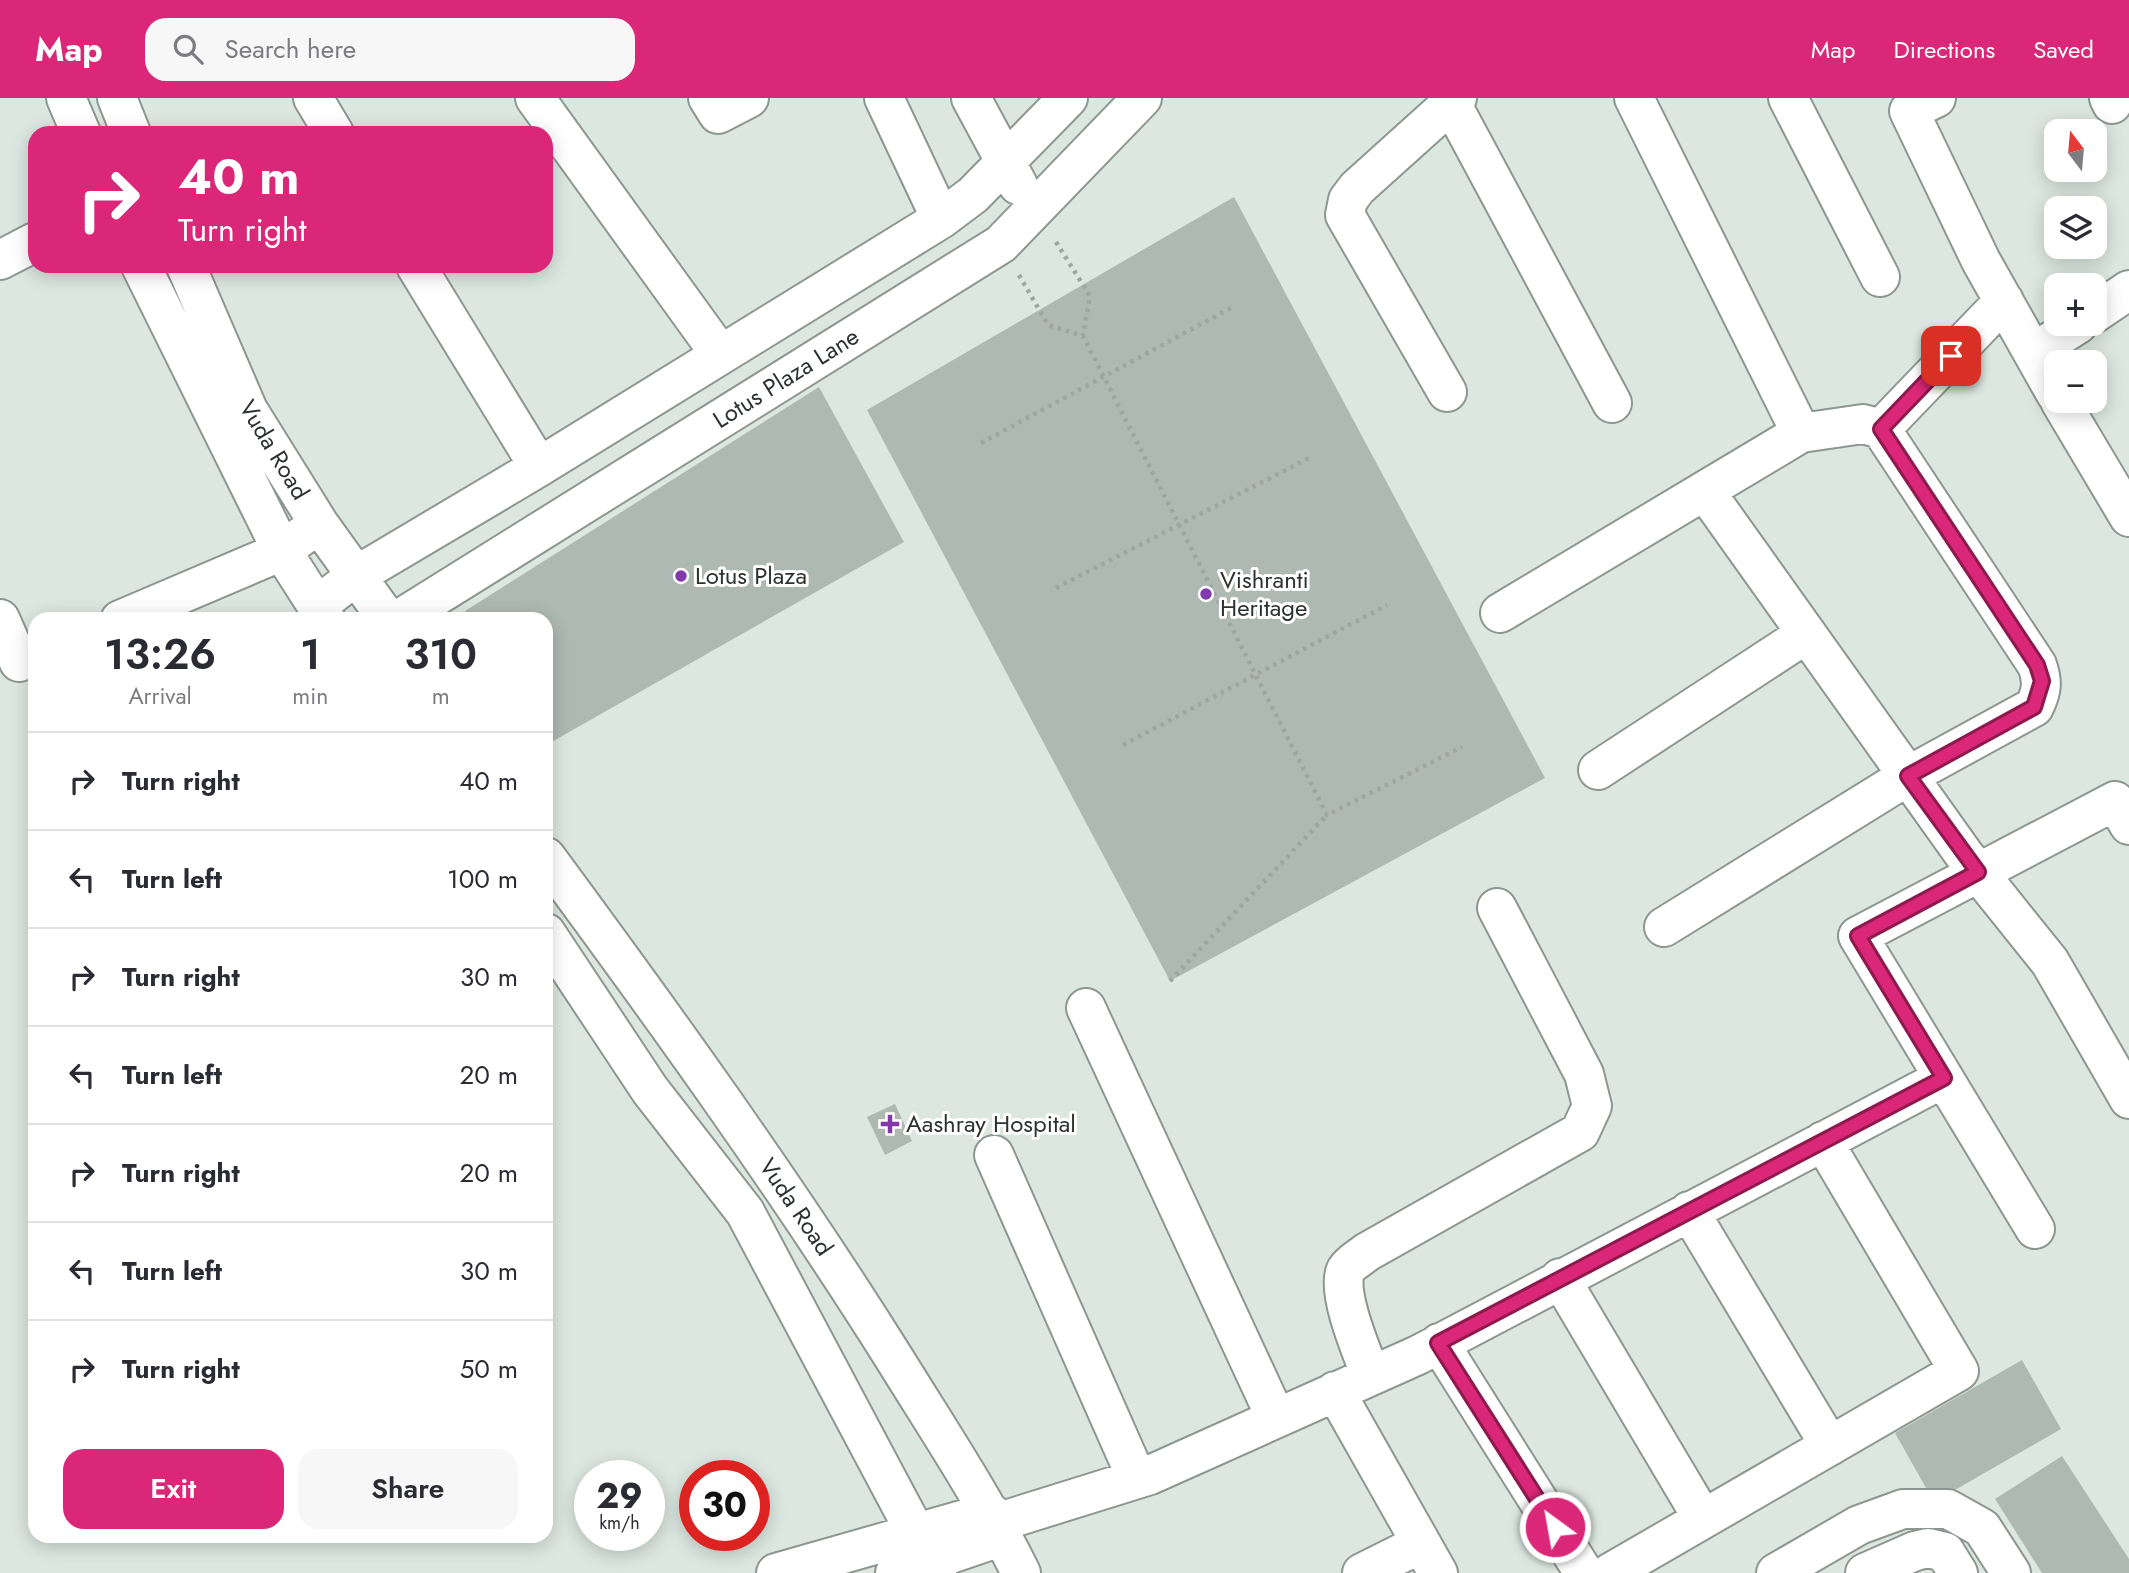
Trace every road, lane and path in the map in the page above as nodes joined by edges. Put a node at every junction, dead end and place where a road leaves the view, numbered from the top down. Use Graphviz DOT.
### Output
graph roads {
  1 [pos="66,98"];
  2 [pos="313,98"];
  3 [pos="535,98"];
  4 [pos="708,98"];
  5 [pos="749,98"];
  6 [pos="884,98"];
  7 [pos="971,98"];
  8 [pos="1068,98"];
  9 [pos="1142,98"];
  10 [pos="1634,98"];
  11 [pos="1788,98"];
  12 [pos="1936,98"];
  13 [pos="1454,101"];
  14 [pos="78,126"];
  15 [pos="330,126"];
  16 [pos="1005,165"];
  17 [pos="973,195"];
  18 [pos="1036,211"];
  19 [pos="941,219"];
  20 [pos="1001,244"];
  21 [pos="28,246"];
  22 [pos="0,260"];
  23 [pos="144,273"];
  24 [pos="189,273"];
  25 [pos="420,273"];
  26 [pos="1880,276"];
  27 [pos="2129,290"];
  28 [pos="2004,301"];
  29 [pos="2107,305"];
  30 [pos="1231,309"];
  31 [pos="1083,336"];
  32 [pos="2059,336"];
  33 [pos="2033,353"];
  34 [pos="720,354"];
  35 [pos="2044,373"];
  36 [pos="1103,375"];
  37 [pos="1447,391"];
  38 [pos="1612,403"];
  39 [pos="2067,413"];
  40 [pos="1881,429"];
  41 [pos="1801,433"];
  42 [pos="981,443"];
  43 [pos="1313,456"];
  44 [pos="539,467"];
  45 [pos="1704,491"];
  46 [pos="2129,517"];
  47 [pos="319,524"];
  48 [pos="1180,526"];
  49 [pos="282,551"];
  50 [pos="357,575"];
  51 [pos="1056,588"];
  52 [pos="1387,605"];
  53 [pos="139,612"];
  54 [pos="320,612"];
  55 [pos="322,612"];
  56 [pos="382,612"];
  57 [pos="411,612"];
  58 [pos="1500,613"];
  59 [pos="0,619"];
  60 [pos="1806,634"];
  61 [pos="28,658"];
  62 [pos="1256,675"];
  63 [pos="1123,746"];
  64 [pos="1462,747"];
  65 [pos="1598,770"];
  66 [pos="1908,776"];
  67 [pos="1327,815"];
  68 [pos="2129,825"];
  69 [pos="553,867"];
  70 [pos="1978,872"];
  71 [pos="1497,908"];
  72 [pos="1664,927"];
  73 [pos="553,944"];
  74 [pos="1170,981"];
  75 [pos="1086,1009"];
  76 [pos="1944,1078"];
  77 [pos="2129,1099"];
  78 [pos="1823,1141"];
  79 [pos="994,1155"];
  80 [pos="1689,1211"];
  81 [pos="2035,1229"];
  82 [pos="1560,1278"];
  83 [pos="1438,1343"];
  84 [pos="1371,1376"];
  85 [pos="1335,1391"];
  86 [pos="1276,1418"];
  87 [pos="1830,1446"];
  88 [pos="1137,1479"];
  89 [pos="1703,1519"];
  90 [pos="996,1524"];
  91 [pos="902,1558"];
  92 [pos="1429,1558"];
  93 [pos="776,1573"];
  94 [pos="1021,1573"];
  95 [pos="1362,1573"];
  96 [pos="1584,1573"];
  97 [pos="1610,1573"];
  98 [pos="1776,1573"];
  99 [pos="1866,1573"];
  100 [pos="1958,1573"];
  101 [pos="2011,1573"];
  1 -- 14 [label="street"];
  2 -- 15 [label="street"];
  3 -- 34 [label="street"];
  4 -- 5 [label="street"];
  6 -- 19 [label="street"];
  7 -- 16 [label="street"];
  8 -- 16 [label="street"];
  9 -- 18 [label="street, Lotus Plaza Lane"];
  10 -- 41 [label="street"];
  11 -- 26 [label="street"];
  12 -- 28 [label="street"];
  13 -- 37 [label="street"];
  13 -- 38 [label="street"];
  16 -- 17 [label="street"];
  16 -- 18 [label="street"];
  17 -- 19 [label="street"];
  17 -- 20 [label="street"];
  18 -- 20 [label="street, Lotus Plaza Lane"];
  18 -- 31 [label="path"];
  19 -- 34 [label="street"];
  20 -- 31 [label="path"];
  20 -- 57 [label="street, Lotus Plaza Lane"];
  21 -- 22 [label="street"];
  23 -- 49 [label="street, Vuda Road"];
  24 -- 47 [label="street, Vuda Road"];
  25 -- 44 [label="street"];
  27 -- 29 [label="street"];
  28 -- 33 [label="street"];
  28 -- 40 [label="street"];
  30 -- 36 [label="path"];
  31 -- 36 [label="path"];
  32 -- 33 [label="street"];
  33 -- 35 [label="street"];
  34 -- 44 [label="street"];
  36 -- 42 [label="path"];
  36 -- 48 [label="path"];
  39 -- 46 [label="street"];
  40 -- 41 [label="street"];
  40 -- 66 [label="street"];
  41 -- 45 [label="street"];
  43 -- 48 [label="path"];
  44 -- 50 [label="street"];
  45 -- 58 [label="street"];
  45 -- 60 [label="street"];
  47 -- 49 [label="street"];
  47 -- 50 [label="street, Vuda Road"];
  48 -- 51 [label="path"];
  48 -- 62 [label="path"];
  49 -- 53 [label="street"];
  49 -- 54 [label="street, Vuda Road"];
  50 -- 55 [label="street"];
  50 -- 56 [label="street, Vuda Road"];
  52 -- 62 [label="path"];
  59 -- 61 [label="street"];
  60 -- 65 [label="street"];
  60 -- 66 [label="street"];
  62 -- 63 [label="path"];
  62 -- 67 [label="path"];
  64 -- 67 [label="path"];
  66 -- 70 [label="street"];
  66 -- 72 [label="street"];
  67 -- 74 [label="path"];
  68 -- 70 [label="street"];
  69 -- 90 [label="street, Vuda Road"];
  70 -- 76 [label="street"];
  70 -- 77 [label="street"];
  71 -- 84 [label="street"];
  73 -- 91 [label="street, Vuda Road"];
  75 -- 86 [label="street"];
  76 -- 78 [label="street"];
  76 -- 81 [label="street"];
  78 -- 80 [label="street"];
  78 -- 87 [label="street"];
  79 -- 88 [label="street"];
  80 -- 82 [label="street"];
  80 -- 87 [label="street"];
  82 -- 83 [label="street"];
  82 -- 89 [label="street"];
  83 -- 84 [label="street"];
  83 -- 96 [label="street"];
  84 -- 85 [label="street"];
  85 -- 86 [label="street"];
  85 -- 92 [label="street"];
  86 -- 88 [label="street"];
  87 -- 89 [label="street"];
  88 -- 90 [label="street"];
  89 -- 97 [label="street"];
  90 -- 91 [label="street"];
  90 -- 94 [label="street, Vuda Road"];
  91 -- 93 [label="street"];
  92 -- 95 [label="street"];
  98 -- 101 [label="street"];
  99 -- 100 [label="street"];
}
